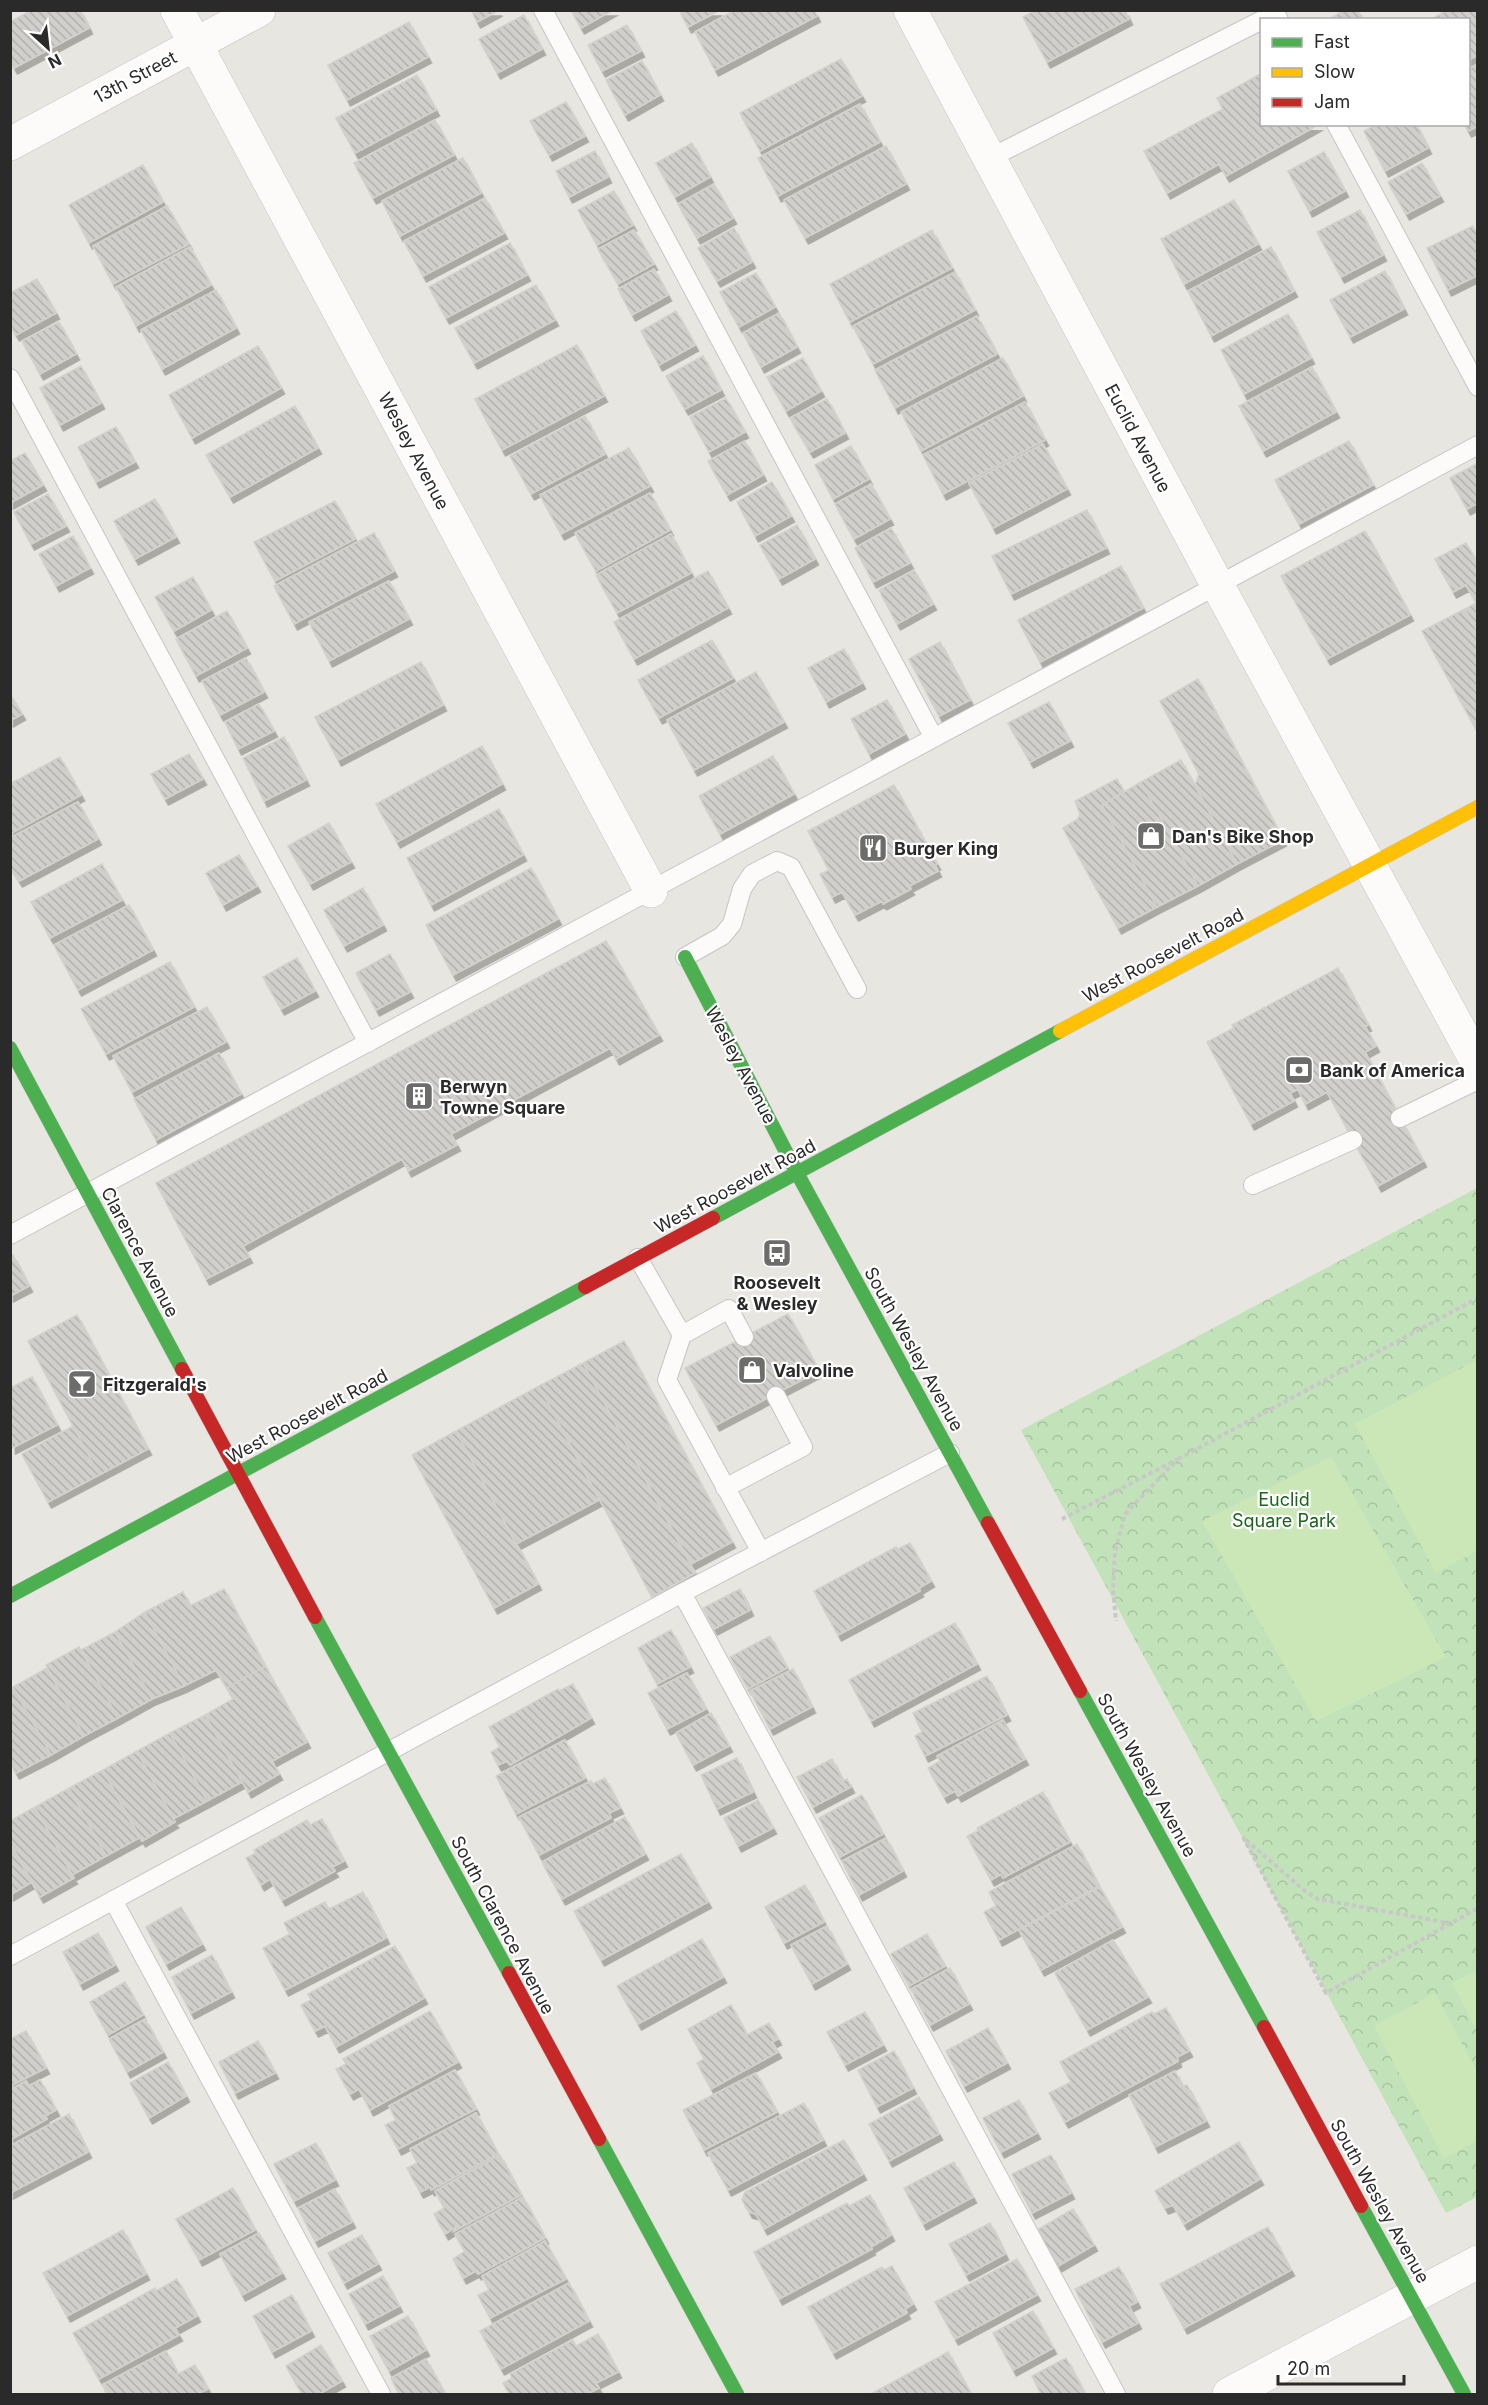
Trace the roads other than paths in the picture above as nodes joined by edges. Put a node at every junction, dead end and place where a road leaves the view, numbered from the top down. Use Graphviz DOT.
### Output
graph roads {
  1 [pos="177,10"];
  2 [pos="259,10"];
  3 [pos="543,10"];
  4 [pos="910,10"];
  5 [pos="1260,23"];
  6 [pos="196,44"];
  7 [pos="1337,126"];
  8 [pos="10,144"];
  9 [pos="988,159"];
  10 [pos="10,378"];
  11 [pos="1478,387"];
  12 [pos="1478,446"];
  13 [pos="1218,586"];
  14 [pos="934,738"];
  15 [pos="1478,807"];
  16 [pos="1369,865"];
  17 [pos="651,891"];
  18 [pos="685,957"];
  19 [pos="858,989"];
  20 [pos="368,1043"];
  21 [pos="10,1048"];
  22 [pos="1478,1064"];
  23 [pos="1478,1080"];
  24 [pos="1400,1118"];
  25 [pos="1353,1140"];
  26 [pos="797,1173"];
  27 [pos="1253,1185"];
  28 [pos="88,1194"];
  29 [pos="10,1236"];
  30 [pos="638,1258"];
  31 [pos="682,1335"];
  32 [pos="744,1337"];
  33 [pos="776,1396"];
  34 [pos="950,1453"];
  35 [pos="238,1474"];
  36 [pos="725,1488"];
  37 [pos="761,1552"];
  38 [pos="682,1593"];
  39 [pos="10,1596"];
  40 [pos="389,1751"];
  41 [pos="113,1900"];
  42 [pos="10,1956"];
  43 [pos="1478,2262"];
  44 [pos="1411,2297"];
  45 [pos="381,2394"];
  46 [pos="737,2394"];
  47 [pos="1116,2394"];
  48 [pos="1229,2394"];
  49 [pos="1464,2394"];
  1 -- 6 [label="street, Wesley Avenue"];
  2 -- 6 [label="street, 13th Street"];
  3 -- 14 [label="lane"];
  4 -- 9 [label="street, Euclid Avenue"];
  5 -- 9 [label="lane"];
  6 -- 8 [label="street, 13th Street"];
  6 -- 17 [label="street, Wesley Avenue"];
  7 -- 11 [label="lane"];
  9 -- 13 [label="street, Euclid Avenue"];
  10 -- 20 [label="lane"];
  12 -- 13 [label="lane"];
  13 -- 14 [label="lane"];
  13 -- 16 [label="street, Euclid Avenue"];
  14 -- 17 [label="lane"];
  15 -- 16 [label="street, West Roosevelt Road"];
  16 -- 22 [label="street, Euclid Avenue"];
  16 -- 26 [label="street, West Roosevelt Road"];
  17 -- 20 [label="lane"];
  18 -- 19 [label="lane"];
  18 -- 26 [label="street, Wesley Avenue"];
  20 -- 28 [label="lane"];
  21 -- 28 [label="street, Clarence Avenue"];
  23 -- 24 [label="lane"];
  25 -- 27 [label="lane"];
  26 -- 30 [label="street, West Roosevelt Road"];
  26 -- 34 [label="street, South Wesley Avenue"];
  28 -- 29 [label="lane"];
  28 -- 35 [label="street, Clarence Avenue"];
  30 -- 31 [label="lane"];
  30 -- 35 [label="street, West Roosevelt Road"];
  31 -- 32 [label="lane"];
  31 -- 36 [label="lane"];
  33 -- 36 [label="lane"];
  34 -- 37 [label="lane"];
  34 -- 44 [label="street, South Wesley Avenue"];
  35 -- 39 [label="street, West Roosevelt Road"];
  35 -- 40 [label="street, South Clarence Avenue"];
  36 -- 37 [label="lane"];
  37 -- 38 [label="lane"];
  38 -- 40 [label="lane"];
  38 -- 47 [label="lane"];
  40 -- 41 [label="lane"];
  40 -- 46 [label="street, South Clarence Avenue"];
  41 -- 42 [label="lane"];
  41 -- 45 [label="lane"];
  43 -- 44 [label="street"];
  44 -- 48 [label="street"];
  44 -- 49 [label="street, South Wesley Avenue"];
}
